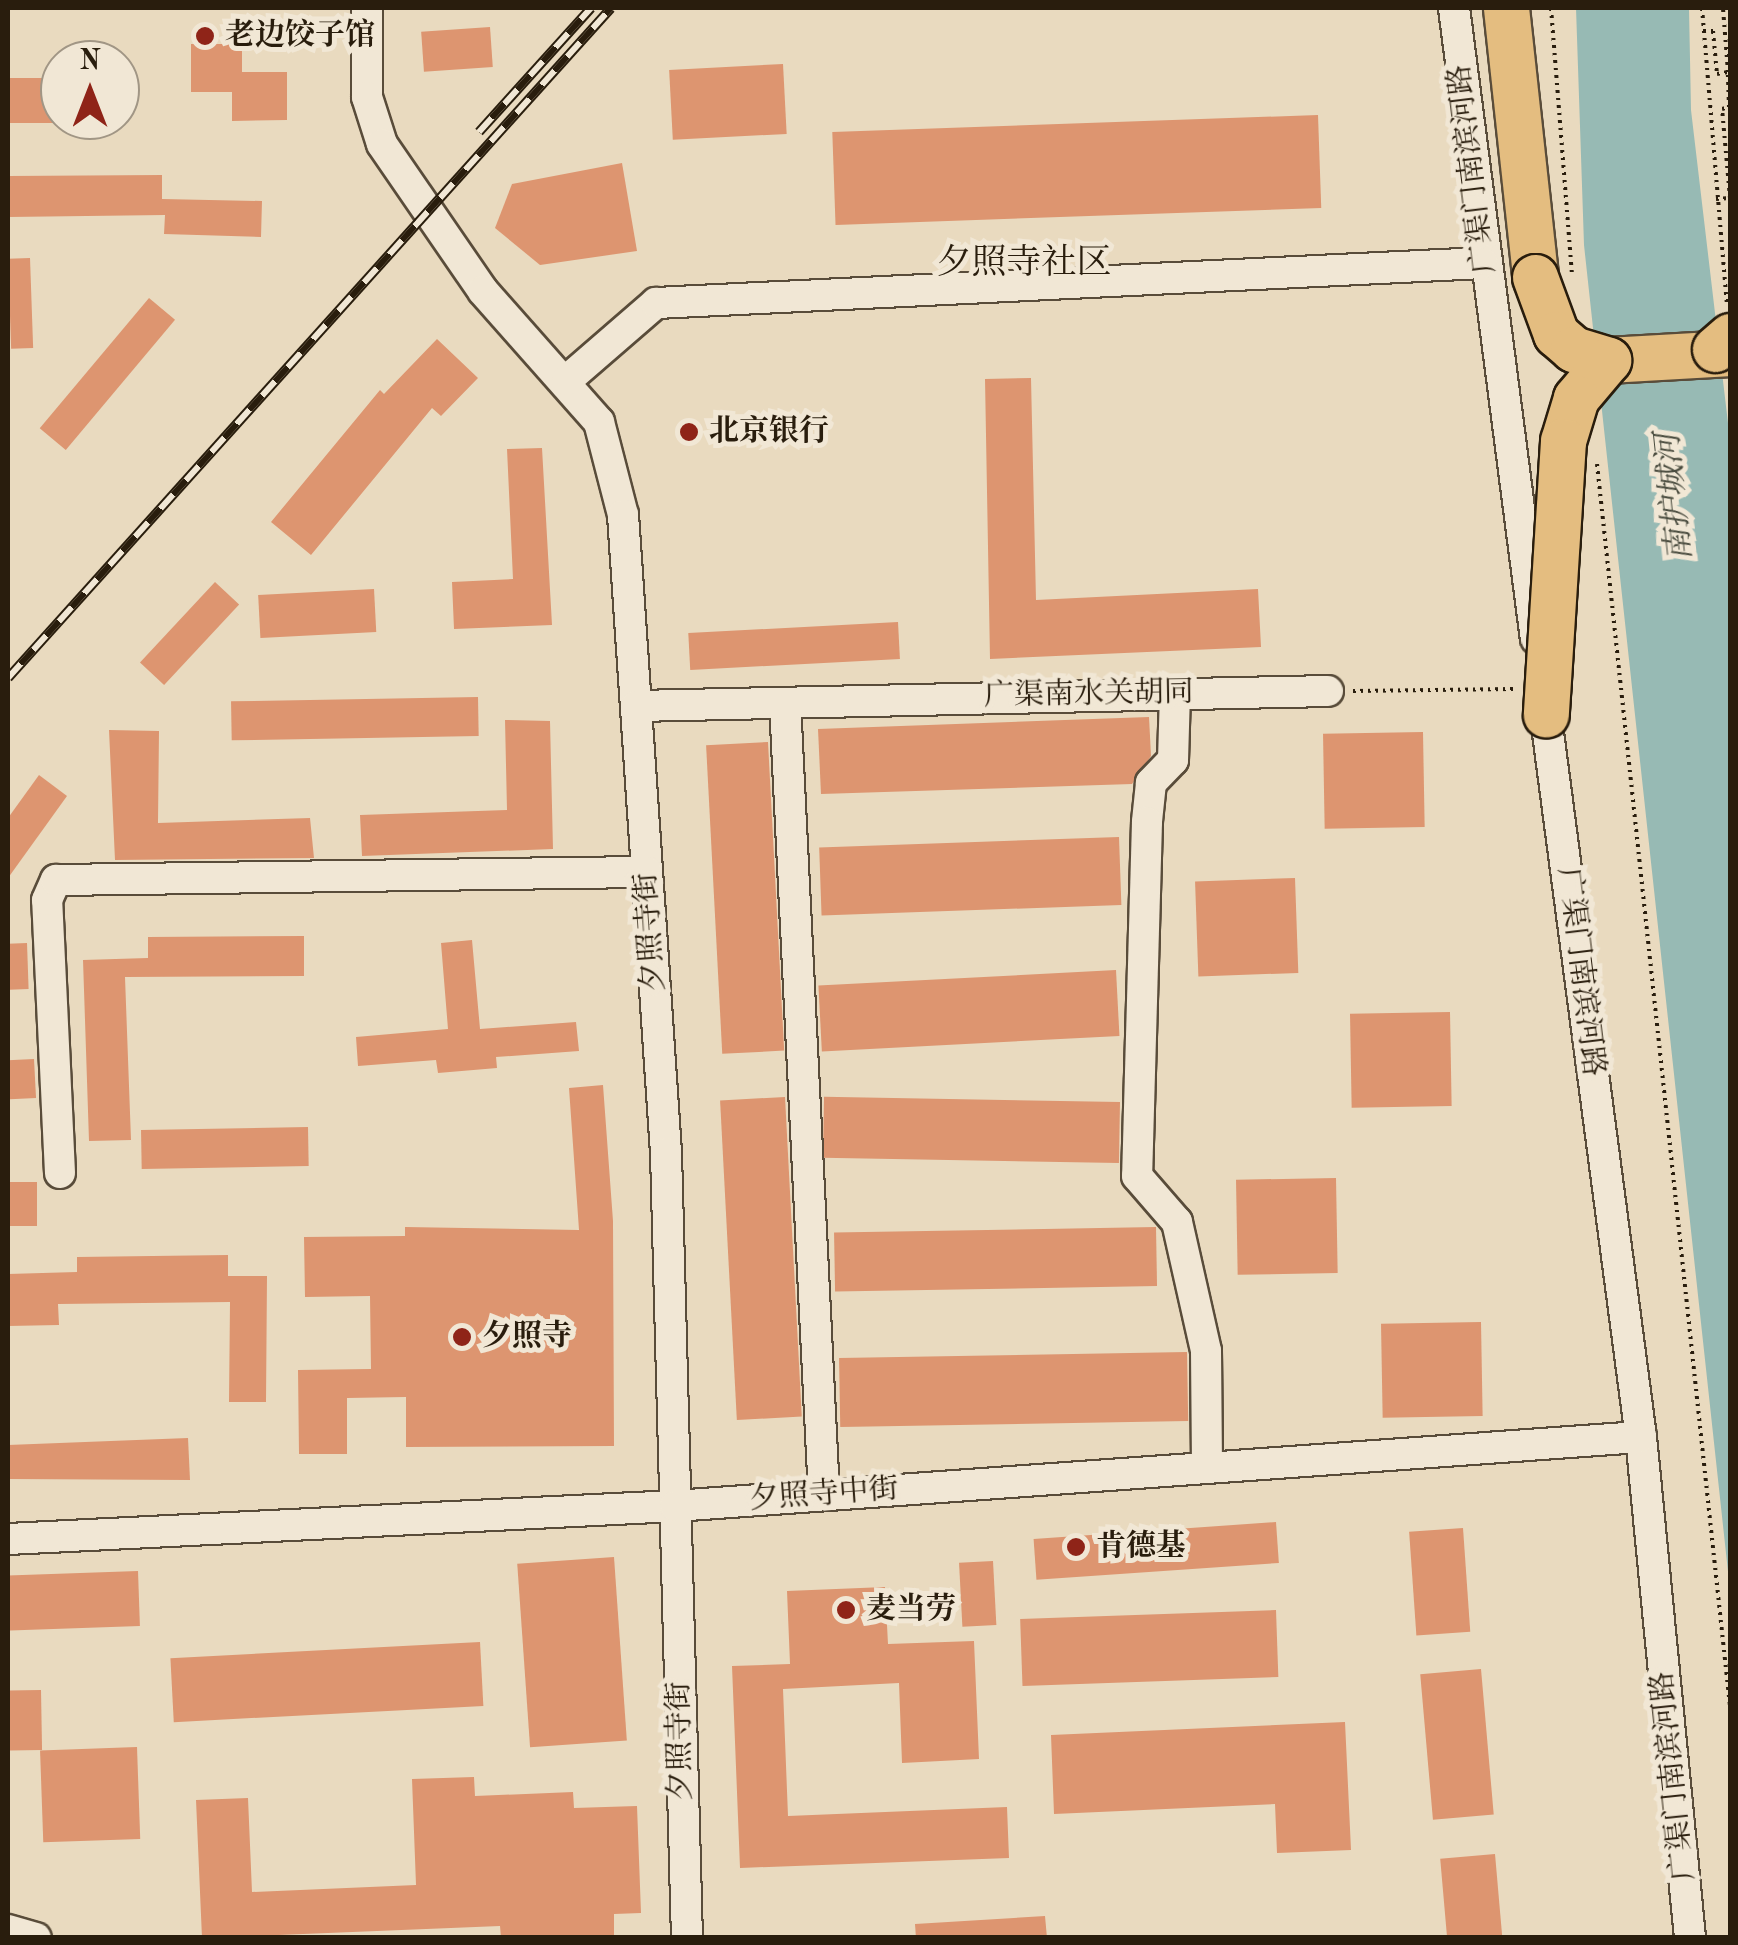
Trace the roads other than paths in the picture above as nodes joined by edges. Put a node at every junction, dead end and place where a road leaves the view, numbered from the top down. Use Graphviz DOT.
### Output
graph roads {
  1 [pos="367,8"];
  2 [pos="1454,8"];
  3 [pos="1506,8"];
  4 [pos="1483,262"];
  5 [pos="1726,340"];
  6 [pos="1608,360"];
  7 [pos="567,380"];
  8 [pos="1328,691"];
  9 [pos="1175,693"];
  10 [pos="1544,702"];
  11 [pos="785,703"];
  12 [pos="636,706"];
  13 [pos="647,872"];
  14 [pos="60,1173"];
  15 [pos="1640,1437"];
  16 [pos="1207,1468"];
  17 [pos="824,1495"];
  18 [pos="675,1506"];
  19 [pos="8,1539"];
  20 [pos="8,1930"];
  21 [pos="36,1938"];
  22 [pos="686,1938"];
  23 [pos="1690,1938"];
  1 -- 7 [label="street, 夕照寺街"];
  2 -- 4 [label="street, 广渠门南滨河路"];
  3 -- 6 [label="highway, bridge"];
  4 -- 7 [label="street"];
  4 -- 10 [label="street, 广渠门南滨河路"];
  5 -- 6 [label="highway"];
  6 -- 10 [label="highway, bridge"];
  7 -- 12 [label="street, 夕照寺街"];
  8 -- 9 [label="street, 广渠南水关胡同"];
  9 -- 11 [label="street, 广渠南水关胡同"];
  9 -- 16 [label="street"];
  10 -- 15 [label="street, 广渠门南滨河路"];
  11 -- 12 [label="street, 广渠南水关胡同"];
  11 -- 17 [label="street"];
  12 -- 13 [label="street, 夕照寺街"];
  13 -- 14 [label="street"];
  13 -- 18 [label="street, 夕照寺街"];
  15 -- 16 [label="street, 夕照寺中街"];
  15 -- 23 [label="street, 广渠门南滨河路"];
  16 -- 17 [label="street, 夕照寺中街"];
  17 -- 18 [label="street, 夕照寺中街"];
  18 -- 19 [label="street, 夕照寺中街"];
  18 -- 22 [label="street, 夕照寺街"];
  20 -- 21 [label="street"];
}
